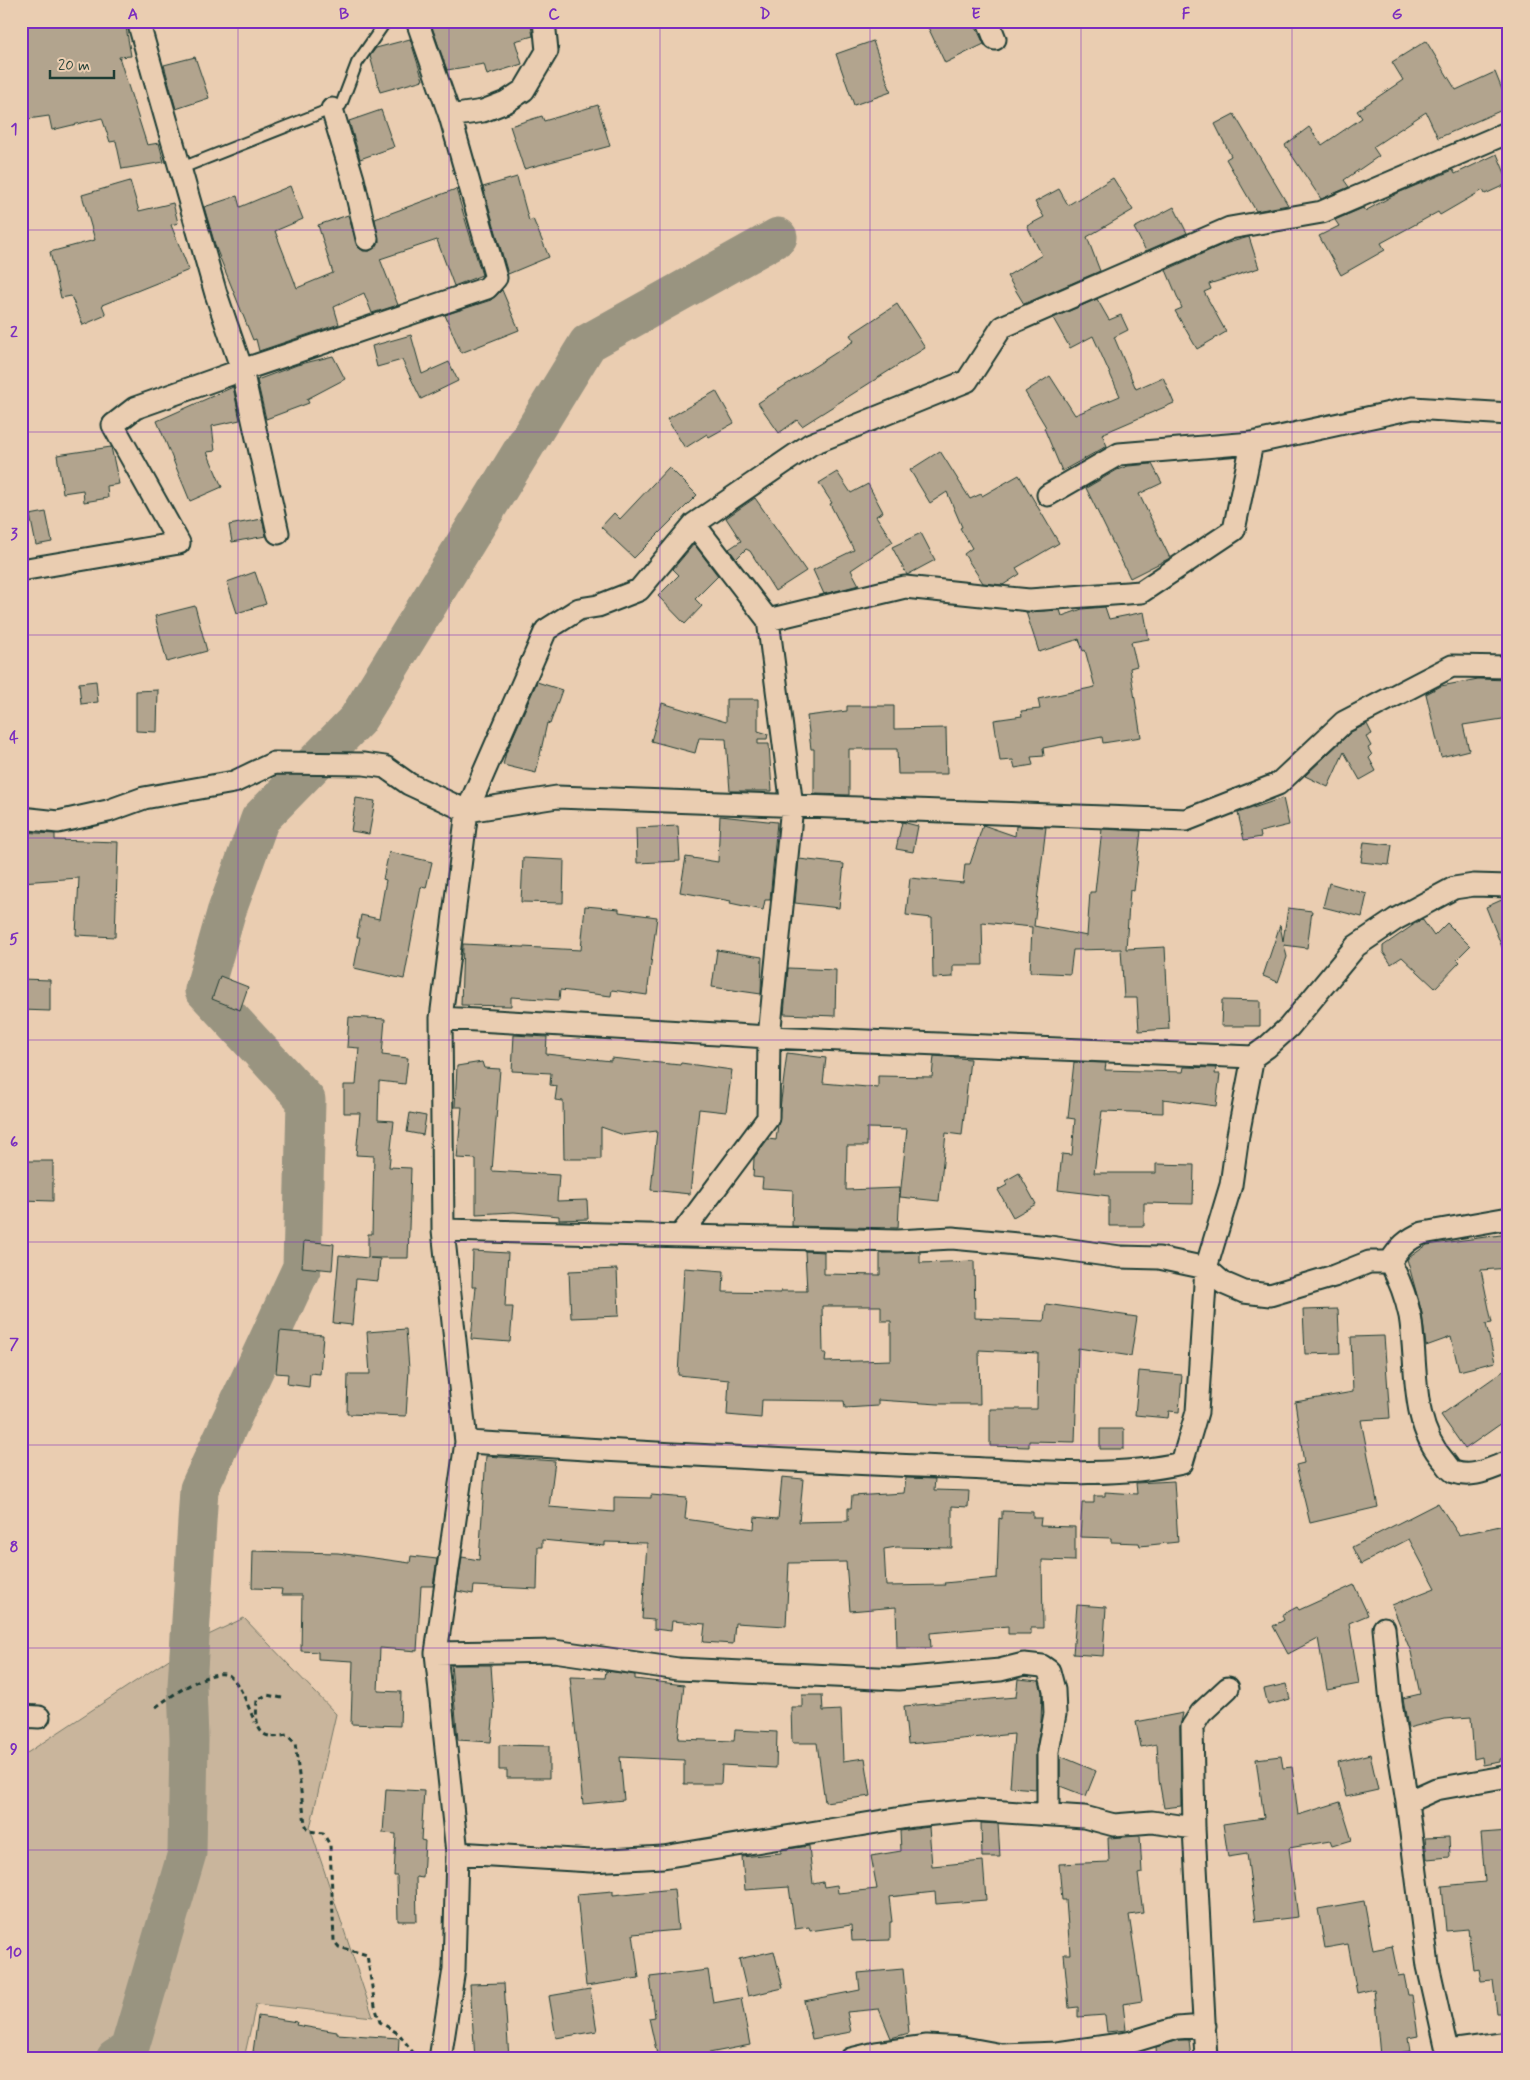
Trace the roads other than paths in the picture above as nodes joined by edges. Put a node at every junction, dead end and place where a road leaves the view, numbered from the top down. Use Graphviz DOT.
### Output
graph roads {
  1 [pos="138,21"];
  2 [pos="386,21"];
  3 [pos="417,21"];
  4 [pos="544,21"];
  5 [pos="332,109"];
  6 [pos="450,116"];
  7 [pos="1509,132"];
  8 [pos="179,169"];
  9 [pos="366,239"];
  10 [pos="242,370"];
  11 [pos="1509,414"];
  12 [pos="1252,443"];
  13 [pos="1048,494"];
  14 [pos="694,524"];
  15 [pos="278,533"];
  16 [pos="21,570"];
  17 [pos="768,620"];
  18 [pos="1509,667"];
  19 [pos="792,806"];
  20 [pos="467,811"];
  21 [pos="21,818"];
  22 [pos="1509,886"];
  23 [pos="441,1018"];
  24 [pos="770,1037"];
  25 [pos="1253,1057"];
  26 [pos="1509,1218"];
  27 [pos="444,1230"];
  28 [pos="680,1236"];
  29 [pos="1390,1262"];
  30 [pos="1206,1268"];
  31 [pos="466,1442"];
  32 [pos="1509,1462"];
  33 [pos="1384,1628"];
  34 [pos="436,1653"];
  35 [pos="1228,1688"];
  36 [pos="1509,1776"];
  37 [pos="1407,1802"];
  38 [pos="1048,1814"];
  39 [pos="1194,1828"];
  40 [pos="458,1853"];
  41 [pos="1205,2026"];
  42 [pos="1509,2043"];
  43 [pos="1449,2055"];
  44 [pos="440,2059"];
  45 [pos="851,2059"];
  46 [pos="1206,2059"];
  1 -- 8 [label="street"];
  2 -- 5 [label="lane"];
  3 -- 6 [label="street"];
  4 -- 6 [label="street"];
  5 -- 8 [label="lane"];
  5 -- 9 [label="street"];
  6 -- 10 [label="street"];
  7 -- 14 [label="street"];
  8 -- 10 [label="street"];
  10 -- 15 [label="street"];
  10 -- 16 [label="street"];
  11 -- 12 [label="street"];
  12 -- 13 [label="street"];
  12 -- 17 [label="street"];
  14 -- 17 [label="street"];
  14 -- 20 [label="street"];
  17 -- 19 [label="street"];
  18 -- 19 [label="street"];
  19 -- 20 [label="street"];
  19 -- 24 [label="street"];
  20 -- 21 [label="street"];
  20 -- 23 [label="street"];
  22 -- 25 [label="street"];
  23 -- 24 [label="street"];
  23 -- 27 [label="street"];
  24 -- 25 [label="street"];
  24 -- 28 [label="street"];
  25 -- 30 [label="street"];
  26 -- 29 [label="street"];
  27 -- 28 [label="street"];
  27 -- 31 [label="street"];
  28 -- 30 [label="street"];
  29 -- 30 [label="street"];
  29 -- 32 [label="street"];
  30 -- 31 [label="street"];
  31 -- 34 [label="street"];
  33 -- 37 [label="street"];
  34 -- 38 [label="street"];
  34 -- 40 [label="street"];
  35 -- 39 [label="street"];
  36 -- 37 [label="street"];
  37 -- 43 [label="street"];
  38 -- 39 [label="street"];
  38 -- 40 [label="street"];
  39 -- 41 [label="street"];
  40 -- 44 [label="street"];
  41 -- 45 [label="street"];
  41 -- 46 [label="street"];
  42 -- 43 [label="street"];
}
